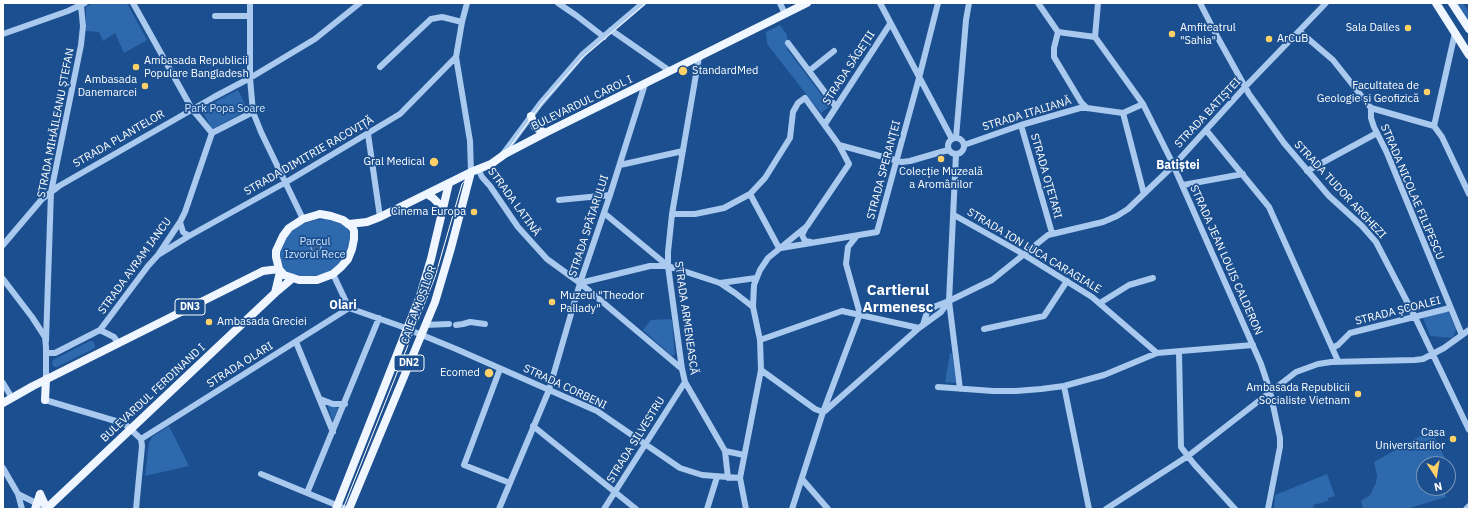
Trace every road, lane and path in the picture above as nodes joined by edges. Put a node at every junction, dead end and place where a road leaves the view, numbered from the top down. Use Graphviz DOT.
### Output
graph roads {
  1 [pos="133,3"];
  2 [pos="251,3"];
  3 [pos="360,3"];
  4 [pos="467,3"];
  5 [pos="558,3"];
  6 [pos="644,3"];
  7 [pos="807,3"];
  8 [pos="880,3"];
  9 [pos="938,3"];
  10 [pos="969,3"];
  11 [pos="1038,3"];
  12 [pos="1098,3"];
  13 [pos="1200,3"];
  14 [pos="1326,3"];
  15 [pos="1436,3"];
  16 [pos="1452,3"];
  17 [pos="83,4"];
  18 [pos="780,4"];
  19 [pos="786,14"];
  20 [pos="215,16"];
  21 [pos="250,16"];
  22 [pos="462,22"];
  23 [pos="890,24"];
  24 [pos="1469,29"];
  25 [pos="612,30"];
  26 [pos="1299,31"];
  27 [pos="1058,32"];
  28 [pos="1455,33"];
  29 [pos="3,34"];
  30 [pos="604,37"];
  31 [pos="1095,37"];
  32 [pos="788,43"];
  33 [pos="834,51"];
  34 [pos="1469,55"];
  35 [pos="456,57"];
  36 [pos="699,57"];
  37 [pos="380,67"];
  38 [pos="670,71"];
  39 [pos="809,72"];
  40 [pos="250,78"];
  41 [pos="920,78"];
  42 [pos="645,84"];
  43 [pos="1245,87"];
  44 [pos="1142,104"];
  45 [pos="836,107"];
  46 [pos="1087,108"];
  47 [pos="1371,108"];
  48 [pos="192,109"];
  49 [pos="253,112"];
  50 [pos="1123,113"];
  51 [pos="531,116"];
  52 [pos="825,124"];
  53 [pos="1021,125"];
  54 [pos="1434,126"];
  55 [pos="1206,130"];
  56 [pos="212,133"];
  57 [pos="545,133"];
  58 [pos="1377,133"];
  59 [pos="368,134"];
  60 [pos="954,138"];
  61 [pos="839,144"];
  62 [pos="964,144"];
  63 [pos="948,150"];
  64 [pos="682,151"];
  65 [pos="956,154"];
  66 [pos="501,157"];
  67 [pos="897,161"];
  68 [pos="620,164"];
  69 [pos="1174,165"];
  70 [pos="475,171"];
  71 [pos="1307,172"];
  72 [pos="1243,174"];
  73 [pos="286,183"];
  74 [pos="449,184"];
  75 [pos="1183,185"];
  76 [pos="51,192"];
  77 [pos="427,194"];
  78 [pos="750,194"];
  79 [pos="1144,194"];
  80 [pos="1469,194"];
  81 [pos="610,195"];
  82 [pos="559,200"];
  83 [pos="604,213"];
  84 [pos="441,214"];
  85 [pos="672,214"];
  86 [pos="954,215"];
  87 [pos="380,217"];
  88 [pos="303,218"];
  89 [pos="180,222"];
  90 [pos="807,226"];
  91 [pos="352,228"];
  92 [pos="1052,233"];
  93 [pos="189,236"];
  94 [pos="856,236"];
  95 [pos="814,243"];
  96 [pos="3,245"];
  97 [pos="779,248"];
  98 [pos="158,255"];
  99 [pos="1023,255"];
  100 [pos="276,257"];
  101 [pos="668,266"];
  102 [pos="280,270"];
  103 [pos="263,271"];
  104 [pos="333,274"];
  105 [pos="293,278"];
  106 [pos="756,278"];
  107 [pos="1153,278"];
  108 [pos="3,279"];
  109 [pos="1067,280"];
  110 [pos="580,283"];
  111 [pos="720,283"];
  112 [pos="275,293"];
  113 [pos="949,301"];
  114 [pos="1100,303"];
  115 [pos="753,307"];
  116 [pos="349,308"];
  117 [pos="1450,308"];
  118 [pos="860,314"];
  119 [pos="1415,317"];
  120 [pos="379,318"];
  121 [pos="449,324"];
  122 [pos="485,324"];
  123 [pos="425,325"];
  124 [pos="456,325"];
  125 [pos="921,326"];
  126 [pos="407,329"];
  127 [pos="984,329"];
  128 [pos="100,330"];
  129 [pos="1469,330"];
  130 [pos="421,335"];
  131 [pos="1462,335"];
  132 [pos="760,340"];
  133 [pos="46,341"];
  134 [pos="296,342"];
  135 [pos="118,344"];
  136 [pos="1253,345"];
  137 [pos="1332,348"];
  138 [pos="1179,352"];
  139 [pos="46,353"];
  140 [pos="1157,353"];
  141 [pos="1433,354"];
  142 [pos="1338,361"];
  143 [pos="500,369"];
  144 [pos="682,369"];
  145 [pos="761,370"];
  146 [pos="46,379"];
  147 [pos="685,382"];
  148 [pos="3,383"];
  149 [pos="1064,386"];
  150 [pos="938,387"];
  151 [pos="960,389"];
  152 [pos="549,390"];
  153 [pos="1270,391"];
  154 [pos="12,398"];
  155 [pos="320,399"];
  156 [pos="45,400"];
  157 [pos="3,403"];
  158 [pos="345,404"];
  159 [pos="823,412"];
  160 [pos="533,426"];
  161 [pos="130,429"];
  162 [pos="1469,430"];
  163 [pos="333,432"];
  164 [pos="141,439"];
  165 [pos="645,444"];
  166 [pos="725,451"];
  167 [pos="744,455"];
  168 [pos="1188,456"];
  169 [pos="3,468"];
  170 [pos="261,474"];
  171 [pos="717,477"];
  172 [pos="728,478"];
  173 [pos="740,478"];
  174 [pos="802,479"];
  175 [pos="510,483"];
  176 [pos="615,492"];
  177 [pos="307,493"];
  178 [pos="18,494"];
  179 [pos="36,506"];
  180 [pos="1469,506"];
  181 [pos="336,507"];
  182 [pos="22,509"];
  183 [pos="47,509"];
  184 [pos="136,509"];
  185 [pos="346,509"];
  186 [pos="349,509"];
  187 [pos="499,509"];
  188 [pos="604,509"];
  189 [pos="636,509"];
  190 [pos="707,509"];
  191 [pos="746,509"];
  192 [pos="792,509"];
  193 [pos="828,509"];
  194 [pos="1089,509"];
  195 [pos="1106,509"];
  196 [pos="1235,509"];
  197 [pos="1268,509"];
  198 [pos="1466,509"];
  1 -- 48 [label="street"];
  2 -- 21 [label="street"];
  3 -- 40 [label="street, STRADA PLANTELOR"];
  4 -- 22 [label="street"];
  5 -- 30 [label="street"];
  6 -- 25 [label="street"];
  7 -- 19 [label="main road, BULEVARDUL CAROL I"];
  8 -- 23 [label="street"];
  9 -- 41 [label="street, STRADA SPERANȚEI"];
  10 -- 60 [label="street"];
  11 -- 27 [label="street"];
  12 -- 31 [label="street"];
  13 -- 43 [label="street, STRADA TUDOR ARGHEZI"];
  14 -- 26 [label="street, STRADA BATIȘTEI"];
  15 -- 28 [label="main road"];
  16 -- 24 [label="main road"];
  17 -- 29 [label="street"];
  17 -- 76 [label="street, STRADA MIHĂILEANU ȘTEFAN"];
  18 -- 19 [label="street"];
  19 -- 36 [label="main road, BULEVARDUL CAROL I"];
  20 -- 21 [label="street"];
  21 -- 40 [label="street"];
  22 -- 35 [label="street"];
  22 -- 37 [label="street"];
  23 -- 41 [label="street"];
  23 -- 45 [label="street, STRADA SĂGEȚII"];
  25 -- 30 [label="street"];
  25 -- 38 [label="street"];
  26 -- 43 [label="street, STRADA BATIȘTEI"];
  26 -- 47 [label="street, STRADA NICOLAE FILIPESCU"];
  27 -- 31 [label="street"];
  27 -- 46 [label="street"];
  28 -- 34 [label="main road"];
  28 -- 54 [label="street"];
  30 -- 51 [label="street"];
  31 -- 44 [label="street, STRADA JEAN LOUIS CALDERON"];
  32 -- 39 [label="street"];
  33 -- 39 [label="street"];
  35 -- 59 [label="street, STRADA DIMITRIE RACOVIȚĂ"];
  35 -- 70 [label="street"];
  36 -- 38 [label="main road, BULEVARDUL CAROL I"];
  36 -- 64 [label="street, STRADA ARMENEASCĂ"];
  38 -- 42 [label="main road, BULEVARDUL CAROL I"];
  39 -- 45 [label="street"];
  40 -- 48 [label="street, STRADA PLANTELOR"];
  40 -- 49 [label="street"];
  41 -- 60 [label="street"];
  41 -- 67 [label="street, STRADA SPERANȚEI"];
  42 -- 57 [label="main road, BULEVARDUL CAROL I"];
  42 -- 68 [label="street, STRADA SPĂTARULUI"];
  43 -- 55 [label="street, STRADA BATIȘTEI"];
  43 -- 71 [label="street, STRADA TUDOR ARGHEZI"];
  44 -- 50 [label="street"];
  44 -- 69 [label="street, STRADA JEAN LOUIS CALDERON"];
  45 -- 52 [label="street, STRADA SĂGEȚII"];
  46 -- 50 [label="street, STRADA ITALIANĂ"];
  46 -- 53 [label="street, STRADA ITALIANĂ"];
  47 -- 54 [label="street"];
  47 -- 58 [label="street, STRADA NICOLAE FILIPESCU"];
  48 -- 56 [label="street"];
  48 -- 76 [label="street, STRADA PLANTELOR"];
  49 -- 56 [label="street"];
  49 -- 73 [label="street"];
  50 -- 79 [label="street"];
  51 -- 57 [label="main road"];
  51 -- 66 [label="street"];
  52 -- 61 [label="street"];
  52 -- 78 [label="street"];
  53 -- 62 [label="street, STRADA ITALIANĂ"];
  53 -- 92 [label="street, STRADA OȚETARI"];
  54 -- 80 [label="street"];
  55 -- 69 [label="street, STRADA BATIȘTEI"];
  55 -- 72 [label="street"];
  56 -- 89 [label="street, STRADA AVRAM IANCU"];
  57 -- 66 [label="main road, BULEVARDUL CAROL I"];
  58 -- 71 [label="street"];
  58 -- 117 [label="street, STRADA NICOLAE FILIPESCU"];
  59 -- 73 [label="street, STRADA DIMITRIE RACOVIȚĂ"];
  59 -- 87 [label="street"];
  60 -- 62 [label="street"];
  60 -- 63 [label="street"];
  61 -- 67 [label="street"];
  61 -- 90 [label="street"];
  62 -- 65 [label="street"];
  63 -- 65 [label="street"];
  63 -- 67 [label="street"];
  64 -- 68 [label="street"];
  64 -- 85 [label="street, STRADA ARMENEASCĂ"];
  65 -- 86 [label="street"];
  66 -- 70 [label="main road, BULEVARDUL CAROL I"];
  67 -- 94 [label="street, STRADA SPERANȚEI"];
  68 -- 81 [label="street, STRADA SPĂTARULUI"];
  69 -- 75 [label="street, STRADA JEAN LOUIS CALDERON"];
  69 -- 79 [label="street, STRADA BATIȘTEI"];
  70 -- 74 [label="main road, BULEVARDUL CAROL I"];
  70 -- 110 [label="street, STRADA LATINĂ"];
  70 -- 123 [label="main road, CALEA MOȘILOR / DN2"];
  71 -- 119 [label="street, STRADA TUDOR ARGHEZI"];
  72 -- 75 [label="street"];
  72 -- 137 [label="street"];
  73 -- 88 [label="street"];
  73 -- 93 [label="street, STRADA DIMITRIE RACOVIȚĂ"];
  74 -- 77 [label="main road, BULEVARDUL CAROL I"];
  74 -- 84 [label="main road, CALEA MOȘILOR / DN2"];
  75 -- 136 [label="street, STRADA JEAN LOUIS CALDERON"];
  76 -- 96 [label="street, STRADA PLANTELOR"];
  76 -- 133 [label="street, STRADA MIHĂILEANU ȘTEFAN"];
  77 -- 84 [label="main road"];
  77 -- 87 [label="main road, BULEVARDUL CAROL I"];
  78 -- 85 [label="street"];
  78 -- 97 [label="street"];
  79 -- 92 [label="street, STRADA BATIȘTEI"];
  81 -- 82 [label="street"];
  81 -- 83 [label="street, STRADA SPĂTARULUI"];
  83 -- 101 [label="street"];
  83 -- 110 [label="street, STRADA SPĂTARULUI"];
  84 -- 126 [label="main road, CALEA MOȘILOR / DN2"];
  85 -- 101 [label="street, STRADA ARMENEASCĂ"];
  86 -- 99 [label="street, STRADA ION LUCA CARAGIALE"];
  86 -- 113 [label="street"];
  87 -- 91 [label="main road, BULEVARDUL CAROL I"];
  88 -- 91 [label="main road, DN3"];
  88 -- 100 [label="main road, DN3"];
  89 -- 93 [label="street"];
  89 -- 98 [label="street, STRADA AVRAM IANCU"];
  90 -- 95 [label="street"];
  90 -- 97 [label="street"];
  91 -- 104 [label="main road"];
  92 -- 99 [label="street, STRADA BATIȘTEI"];
  93 -- 98 [label="street, STRADA DIMITRIE RACOVIȚĂ"];
  94 -- 95 [label="street, STRADA SPERANȚEI"];
  94 -- 118 [label="street"];
  95 -- 97 [label="street, STRADA SPERANȚEI"];
  97 -- 106 [label="street"];
  98 -- 128 [label="street, STRADA AVRAM IANCU"];
  99 -- 109 [label="street, STRADA ION LUCA CARAGIALE"];
  99 -- 113 [label="street, STRADA BATIȘTEI"];
  100 -- 102 [label="main road"];
  100 -- 103 [label="main road, DN3"];
  101 -- 110 [label="street"];
  101 -- 111 [label="street"];
  101 -- 144 [label="street, STRADA ARMENEASCĂ"];
  102 -- 103 [label="main road, DN3"];
  102 -- 105 [label="main road"];
  102 -- 112 [label="main road"];
  103 -- 135 [label="main road, DN3"];
  104 -- 105 [label="main road"];
  104 -- 116 [label="street"];
  105 -- 112 [label="main road, BULEVARDUL FERDINAND I"];
  106 -- 111 [label="street"];
  106 -- 115 [label="street"];
  107 -- 114 [label="street"];
  108 -- 133 [label="street"];
  109 -- 114 [label="street, STRADA ION LUCA CARAGIALE"];
  109 -- 127 [label="street"];
  110 -- 144 [label="street, STRADA LATINĂ"];
  110 -- 152 [label="street, STRADA SPĂTARULUI"];
  111 -- 115 [label="street"];
  112 -- 161 [label="main road, BULEVARDUL FERDINAND I"];
  113 -- 125 [label="street, STRADA BATIȘTEI"];
  113 -- 125 [label="street, STRADA BATIȘTEI"];
  113 -- 151 [label="street"];
  114 -- 140 [label="street, STRADA ION LUCA CARAGIALE"];
  115 -- 132 [label="street"];
  116 -- 120 [label="street"];
  116 -- 134 [label="street, STRADA OLARI"];
  117 -- 119 [label="street, STRADA ȘCOALEI"];
  117 -- 131 [label="street, STRADA NICOLAE FILIPESCU"];
  118 -- 125 [label="street"];
  118 -- 132 [label="street"];
  118 -- 159 [label="street"];
  119 -- 137 [label="street, STRADA ȘCOALEI"];
  119 -- 141 [label="street, STRADA TUDOR ARGHEZI"];
  120 -- 126 [label="street"];
  120 -- 158 [label="street"];
  121 -- 123 [label="street"];
  122 -- 124 [label="street"];
  123 -- 130 [label="main road, CALEA MOȘILOR / DN2"];
  125 -- 159 [label="street, STRADA BATIȘTEI"];
  126 -- 130 [label="street"];
  126 -- 181 [label="main road, CALEA MOȘILOR / DN2"];
  128 -- 135 [label="street"];
  128 -- 139 [label="street, STRADA AVRAM IANCU"];
  129 -- 131 [label="street"];
  130 -- 143 [label="street, STRADA CORBENI"];
  130 -- 186 [label="main road, CALEA MOȘILOR / DN2"];
  131 -- 141 [label="street"];
  132 -- 145 [label="street"];
  133 -- 139 [label="street, STRADA MIHĂILEANU ȘTEFAN"];
  134 -- 155 [label="street"];
  134 -- 164 [label="street, STRADA OLARI"];
  135 -- 146 [label="main road, DN3"];
  136 -- 138 [label="street"];
  136 -- 153 [label="street, STRADA JEAN LOUIS CALDERON"];
  137 -- 142 [label="street"];
  138 -- 140 [label="street"];
  138 -- 168 [label="street"];
  139 -- 146 [label="street, STRADA MIHĂILEANU ȘTEFAN"];
  140 -- 149 [label="street"];
  141 -- 142 [label="street"];
  141 -- 162 [label="street, STRADA TUDOR ARGHEZI"];
  142 -- 153 [label="street"];
  143 -- 152 [label="street, STRADA CORBENI"];
  143 -- 175 [label="street"];
  144 -- 147 [label="street, STRADA ARMENEASCĂ"];
  145 -- 159 [label="street"];
  145 -- 167 [label="street"];
  146 -- 154 [label="main road, DN3"];
  146 -- 156 [label="main road"];
  147 -- 165 [label="street, STRADA SILVESTRU"];
  147 -- 166 [label="street, STRADA ARMENEASCĂ"];
  148 -- 154 [label="street"];
  149 -- 151 [label="street"];
  149 -- 194 [label="street"];
  150 -- 151 [label="street"];
  152 -- 160 [label="street, STRADA SPĂTARULUI"];
  152 -- 165 [label="street, STRADA CORBENI"];
  153 -- 168 [label="street"];
  153 -- 197 [label="street, STRADA JEAN LOUIS CALDERON"];
  154 -- 157 [label="main road, DN3"];
  155 -- 158 [label="street"];
  155 -- 163 [label="street"];
  156 -- 161 [label="street"];
  158 -- 163 [label="street"];
  159 -- 174 [label="street"];
  160 -- 175 [label="street, STRADA SPĂTARULUI"];
  160 -- 176 [label="street"];
  161 -- 164 [label="street"];
  161 -- 183 [label="main road, BULEVARDUL FERDINAND I"];
  163 -- 177 [label="street"];
  164 -- 184 [label="street"];
  165 -- 171 [label="street, STRADA CORBENI"];
  165 -- 176 [label="street, STRADA SILVESTRU"];
  166 -- 167 [label="street"];
  166 -- 172 [label="street, STRADA ARMENEASCĂ"];
  167 -- 173 [label="street"];
  168 -- 195 [label="street"];
  168 -- 196 [label="street"];
  169 -- 178 [label="street"];
  170 -- 177 [label="street"];
  171 -- 172 [label="street, STRADA CORBENI"];
  171 -- 190 [label="street"];
  172 -- 173 [label="street, STRADA CORBENI"];
  173 -- 191 [label="street"];
  174 -- 192 [label="street"];
  174 -- 193 [label="street"];
  175 -- 187 [label="street, STRADA SPĂTARULUI"];
  176 -- 188 [label="street, STRADA SILVESTRU"];
  176 -- 189 [label="street"];
  177 -- 181 [label="street"];
  178 -- 179 [label="street"];
  178 -- 182 [label="street"];
  179 -- 183 [label="street"];
  179 -- 183 [label="main road"];
  180 -- 198 [label="street"];
  181 -- 185 [label="street"];
}
